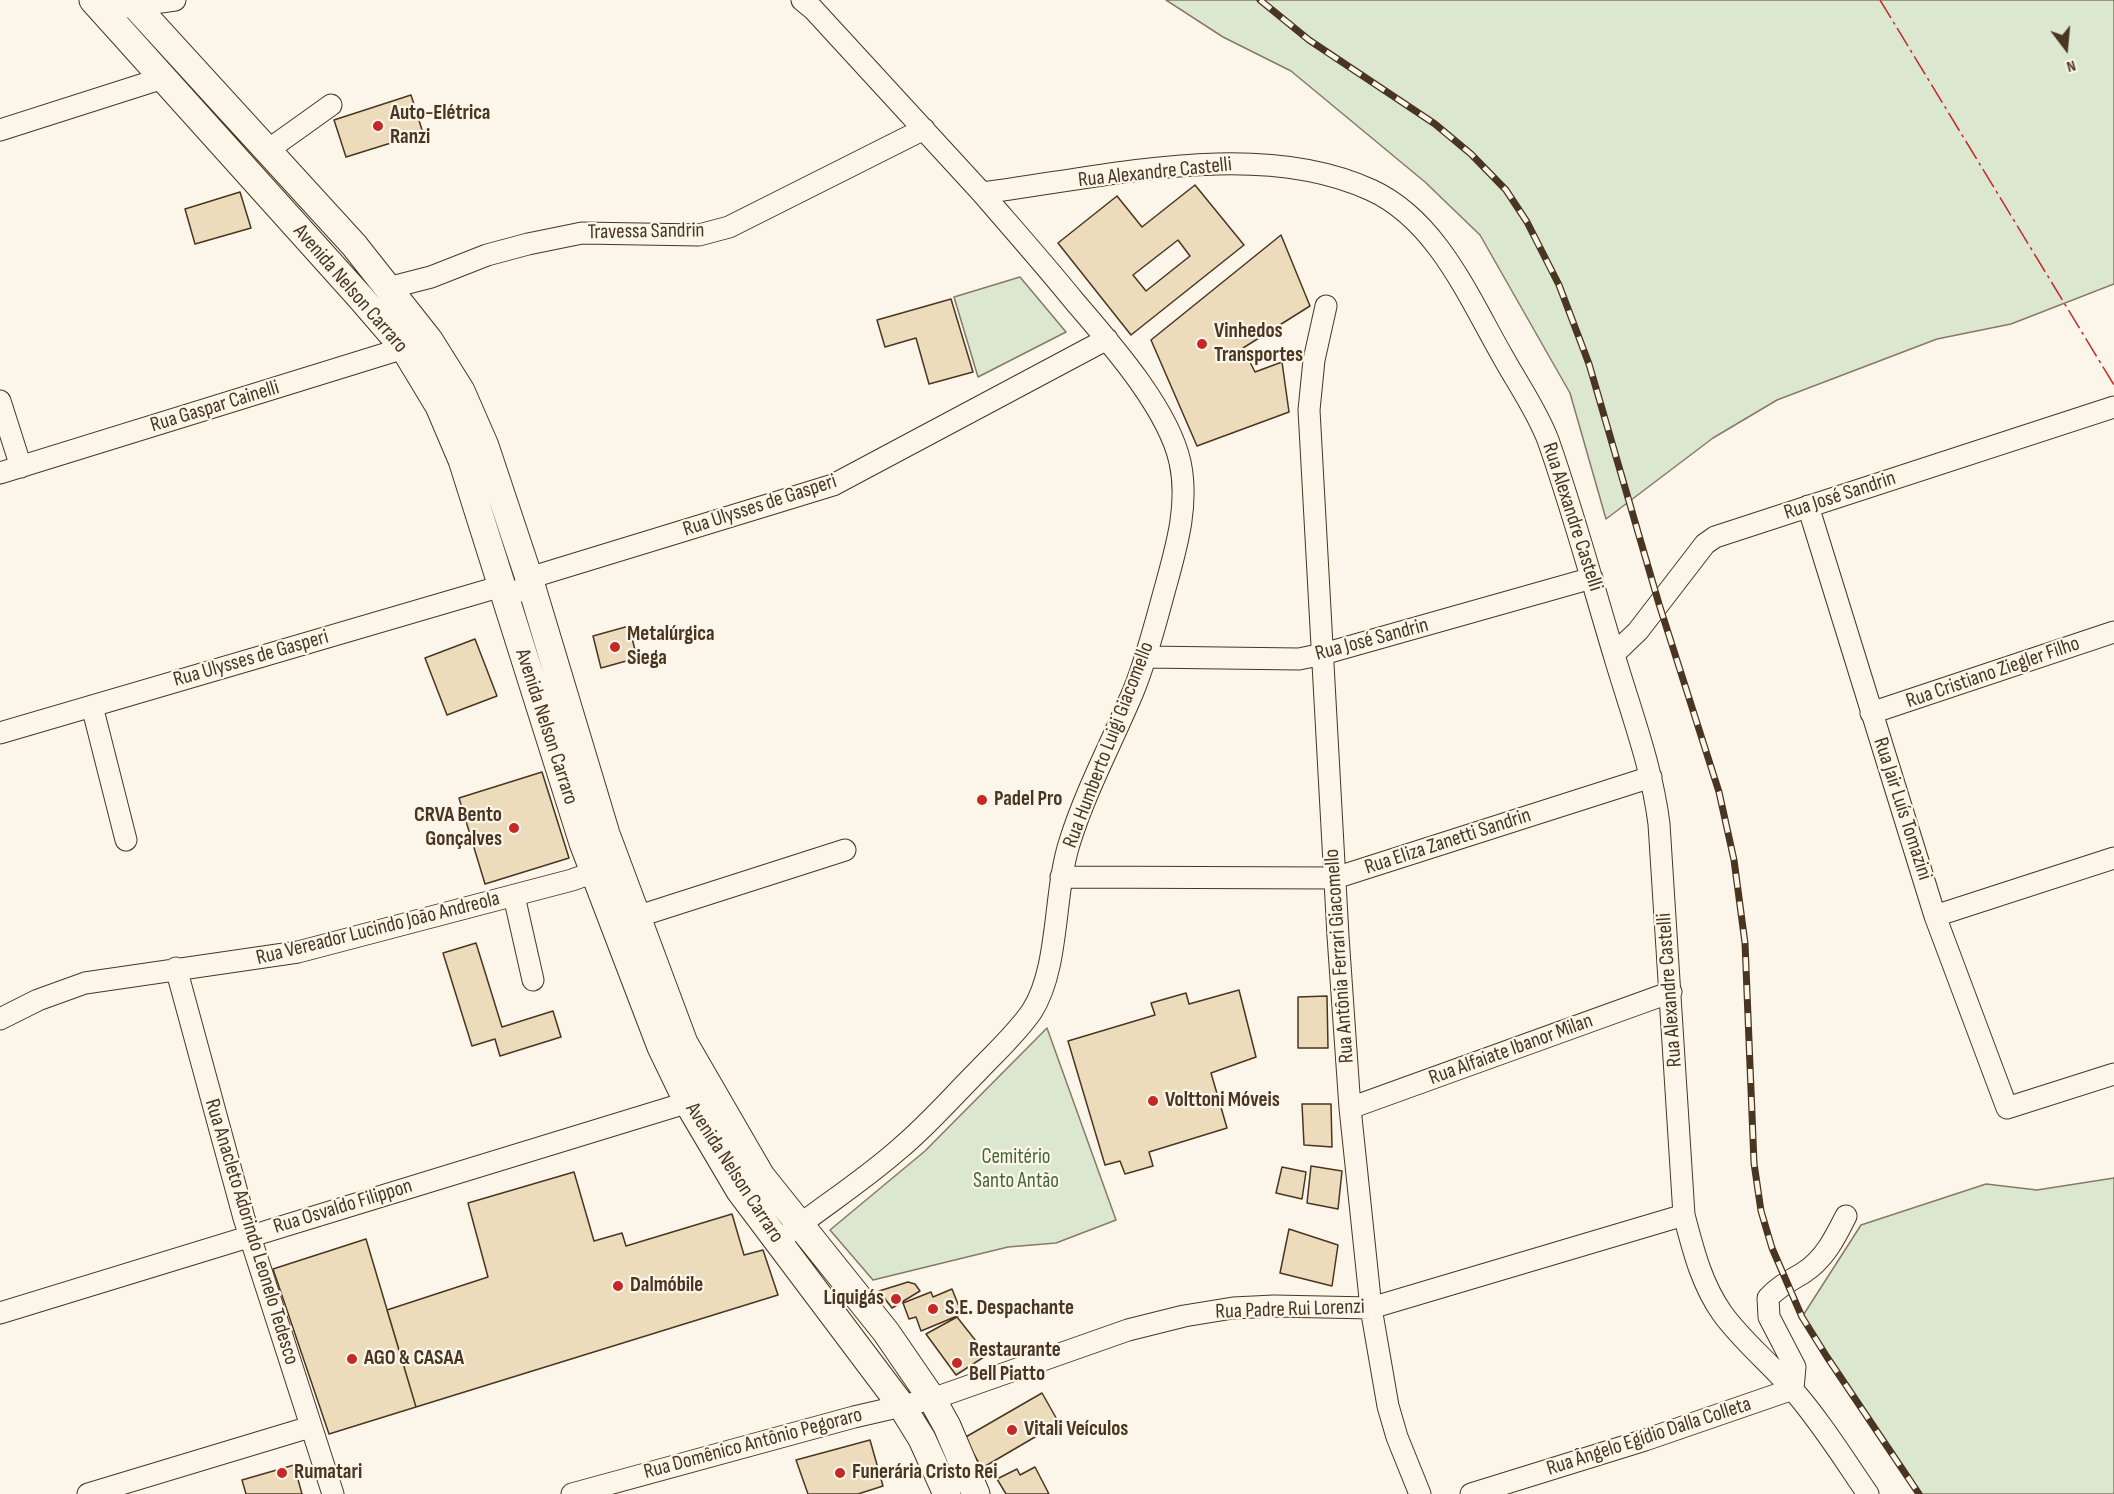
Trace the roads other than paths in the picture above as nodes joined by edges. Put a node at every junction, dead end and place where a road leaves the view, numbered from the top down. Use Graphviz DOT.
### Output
graph roads {
  1 [pos="175,0"];
  2 [pos="802,0"];
  3 [pos="132,2"];
  4 [pos="99,5"];
  5 [pos="163,78"];
  6 [pos="331,105"];
  7 [pos="924,129"];
  8 [pos="0,130"];
  9 [pos="266,147"];
  10 [pos="242,164"];
  11 [pos="982,193"];
  12 [pos="388,288"];
  13 [pos="360,297"];
  14 [pos="1326,306"];
  15 [pos="1107,339"];
  16 [pos="429,340"];
  17 [pos="404,348"];
  18 [pos="0,401"];
  19 [pos="2114,407"];
  20 [pos="21,468"];
  21 [pos="0,473"];
  22 [pos="1808,506"];
  23 [pos="529,578"];
  24 [pos="1592,578"];
  25 [pos="501,586"];
  26 [pos="2114,632"];
  27 [pos="1323,654"];
  28 [pos="1614,654"];
  29 [pos="1145,657"];
  30 [pos="92,706"];
  31 [pos="1871,714"];
  32 [pos="0,732"];
  33 [pos="1651,777"];
  34 [pos="595,838"];
  35 [pos="126,840"];
  36 [pos="845,850"];
  37 [pos="2114,858"];
  38 [pos="605,868"];
  39 [pos="1061,877"];
  40 [pos="1335,878"];
  41 [pos="514,896"];
  42 [pos="1935,915"];
  43 [pos="636,917"];
  44 [pos="176,969"];
  45 [pos="645,973"];
  46 [pos="533,980"];
  47 [pos="1671,992"];
  48 [pos="0,1019"];
  49 [pos="2114,1074"];
  50 [pos="700,1099"];
  51 [pos="1350,1108"];
  52 [pos="751,1184"];
  53 [pos="1684,1215"];
  54 [pos="1846,1216"];
  55 [pos="799,1226"];
  56 [pos="250,1236"];
  57 [pos="778,1243"];
  58 [pos="1371,1308"];
  59 [pos="0,1314"];
  60 [pos="1793,1389"];
  61 [pos="932,1399"];
  62 [pos="901,1405"];
  63 [pos="310,1427"];
  64 [pos="88,1494"];
  65 [pos="333,1494"];
  66 [pos="572,1494"];
  67 [pos="947,1494"];
  68 [pos="976,1494"];
  69 [pos="1420,1494"];
  70 [pos="1471,1494"];
  71 [pos="1868,1494"];
  1 -- 3 [label="street"];
  2 -- 7 [label="street"];
  3 -- 4 [label="street"];
  3 -- 9 [label="main road, Avenida Nelson Carraro"];
  4 -- 5 [label="main road, Avenida Nelson Carraro"];
  5 -- 8 [label="street"];
  5 -- 10 [label="main road, Avenida Nelson Carraro"];
  6 -- 9 [label="street"];
  7 -- 11 [label="street"];
  7 -- 12 [label="street, Travessa Sandrin"];
  9 -- 10 [label="main road"];
  9 -- 12 [label="main road, Avenida Nelson Carraro"];
  10 -- 13 [label="main road, Avenida Nelson Carraro"];
  11 -- 15 [label="street, Rua Humberto Luigi Giacomello"];
  11 -- 24 [label="street, Rua Alexandre Castelli"];
  12 -- 13 [label="main road"];
  12 -- 16 [label="main road, Avenida Nelson Carraro"];
  13 -- 17 [label="main road, Avenida Nelson Carraro"];
  14 -- 27 [label="street, Rua Antônia Ferrari Giacomello"];
  15 -- 23 [label="street, Rua Ulysses de Gasperi"];
  15 -- 29 [label="street, Rua Humberto Luigi Giacomello"];
  16 -- 17 [label="street, Rua Gaspar Cainelli"];
  16 -- 23 [label="main road, Avenida Nelson Carraro"];
  17 -- 20 [label="street, Rua Gaspar Cainelli"];
  17 -- 25 [label="main road, Avenida Nelson Carraro"];
  18 -- 20 [label="street"];
  19 -- 22 [label="street, Rua José Sandrin"];
  20 -- 21 [label="street, Rua Gaspar Cainelli"];
  22 -- 28 [label="street, Rua José Sandrin"];
  22 -- 31 [label="street, Rua Jair Luís Tomazini"];
  23 -- 25 [label="street, Rua Ulysses de Gasperi"];
  23 -- 34 [label="main road, Avenida Nelson Carraro"];
  24 -- 27 [label="street, Rua José Sandrin"];
  24 -- 28 [label="street, Rua Alexandre Castelli"];
  25 -- 30 [label="street, Rua Ulysses de Gasperi"];
  25 -- 34 [label="main road, Avenida Nelson Carraro"];
  26 -- 31 [label="street, Rua Cristiano Ziegler Filho"];
  27 -- 29 [label="street, Rua José Sandrin"];
  27 -- 40 [label="street, Rua Antônia Ferrari Giacomello"];
  28 -- 33 [label="street, Rua Alexandre Castelli"];
  29 -- 39 [label="street, Rua Humberto Luigi Giacomello"];
  30 -- 32 [label="street, Rua Ulysses de Gasperi"];
  30 -- 35 [label="street"];
  31 -- 42 [label="street, Rua Jair Luís Tomazini"];
  33 -- 40 [label="street, Rua Eliza Zanetti Sandrin"];
  33 -- 47 [label="street, Rua Alexandre Castelli"];
  34 -- 38 [label="main road, Avenida Nelson Carraro"];
  36 -- 43 [label="street"];
  37 -- 42 [label="street"];
  38 -- 41 [label="street, Rua Vereador Lucindo João Andreola"];
  38 -- 43 [label="main road, Avenida Nelson Carraro"];
  38 -- 45 [label="main road, Avenida Nelson Carraro"];
  39 -- 40 [label="street, Rua Eliza Zanetti Sandrin"];
  39 -- 55 [label="street, Rua Humberto Luigi Giacomello"];
  40 -- 51 [label="street, Rua Antônia Ferrari Giacomello"];
  41 -- 44 [label="street, Rua Vereador Lucindo João Andreola"];
  41 -- 46 [label="street"];
  42 -- 49 [label="street, Rua Jair Luís Tomazini"];
  43 -- 45 [label="main road, Avenida Nelson Carraro"];
  44 -- 48 [label="street, Rua Vereador Lucindo João Andreola"];
  44 -- 56 [label="street, Rua Anacleto Adorindo Leonelo Tedesco"];
  45 -- 50 [label="main road, Avenida Nelson Carraro"];
  47 -- 51 [label="street, Rua Alfaiate Ibanor Milan"];
  47 -- 53 [label="street, Rua Alexandre Castelli"];
  50 -- 52 [label="main road, Avenida Nelson Carraro"];
  50 -- 56 [label="street, Rua Osvaldo Filippon"];
  51 -- 58 [label="street, Rua Antônia Ferrari Giacomello"];
  52 -- 55 [label="main road, Avenida Nelson Carraro"];
  52 -- 57 [label="main road, Avenida Nelson Carraro"];
  53 -- 58 [label="street, Rua Padre Rui Lorenzi"];
  53 -- 60 [label="street, Rua Alexandre Castelli"];
  54 -- 60 [label="street"];
  55 -- 57 [label="street, Rua Humberto Luigi Giacomello"];
  55 -- 61 [label="main road, Avenida Nelson Carraro"];
  56 -- 59 [label="street, Rua Osvaldo Filippon"];
  56 -- 63 [label="street, Rua Anacleto Adorindo Leonelo Tedesco"];
  57 -- 62 [label="main road, Avenida Nelson Carraro"];
  58 -- 61 [label="street, Rua Padre Rui Lorenzi"];
  58 -- 69 [label="street, Rua Antônia Ferrari Giacomello"];
  60 -- 70 [label="street, Rua Ângelo Egídio Dalla Colleta"];
  60 -- 71 [label="street, Rua Alexandre Castelli"];
  61 -- 62 [label="street, Rua Padre Rui Lorenzi"];
  61 -- 68 [label="main road, Avenida Nelson Carraro"];
  62 -- 66 [label="street, Rua Domênico Antônio Pegoraro"];
  62 -- 67 [label="main road, Avenida Nelson Carraro"];
  63 -- 64 [label="street"];
  63 -- 65 [label="street, Rua Anacleto Adorindo Leonelo Tedesco"];
}
